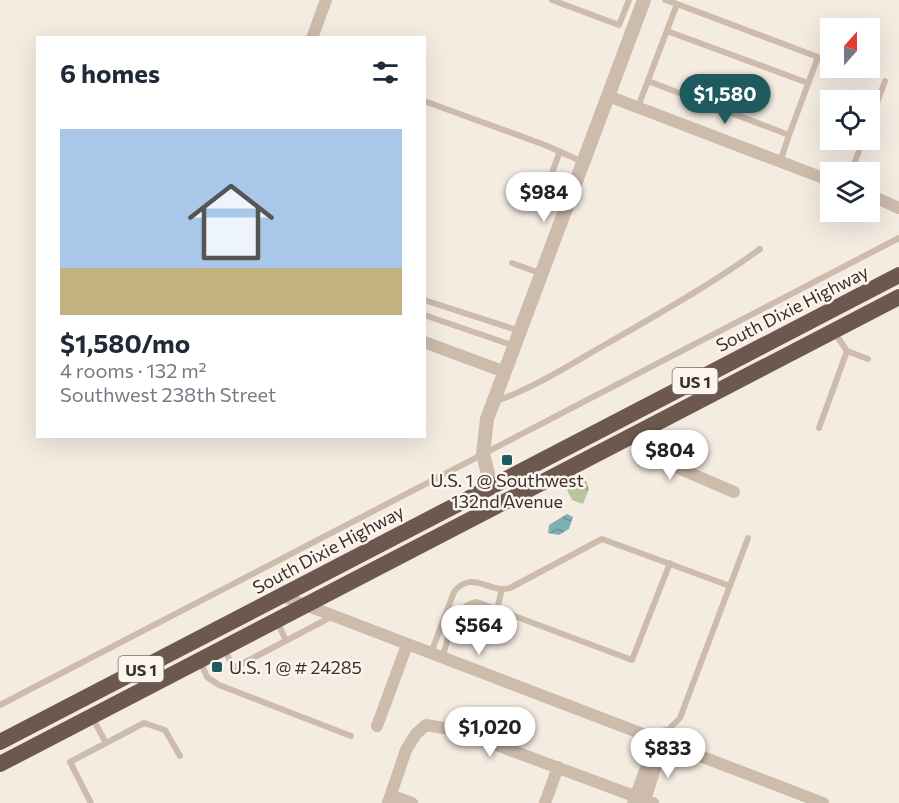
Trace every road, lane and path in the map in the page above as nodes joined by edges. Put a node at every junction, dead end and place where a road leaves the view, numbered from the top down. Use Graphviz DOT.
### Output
graph roads {
  1 [pos="326,0"];
  2 [pos="552,0"];
  3 [pos="629,0"];
  4 [pos="644,0"];
  5 [pos="665,0"];
  6 [pos="677,4"];
  7 [pos="619,25"];
  8 [pos="633,30"];
  9 [pos="666,32"];
  10 [pos="313,36"];
  11 [pos="648,81"];
  12 [pos="885,81"];
  13 [pos="808,83"];
  14 [pos="880,95"];
  15 [pos="608,96"];
  16 [pos="426,101"];
  17 [pos="637,108"];
  18 [pos="789,135"];
  19 [pos="560,151"];
  20 [pos="583,162"];
  21 [pos="780,162"];
  22 [pos="820,177"];
  23 [pos="880,199"];
  24 [pos="541,202"];
  25 [pos="898,205"];
  26 [pos="899,238"];
  27 [pos="760,249"];
  28 [pos="512,263"];
  29 [pos="542,274"];
  30 [pos="899,275"];
  31 [pos="899,297"];
  32 [pos="426,301"];
  33 [pos="426,316"];
  34 [pos="521,331"];
  35 [pos="834,331"];
  36 [pos="426,343"];
  37 [pos="515,346"];
  38 [pos="847,351"];
  39 [pos="868,359"];
  40 [pos="505,372"];
  41 [pos="493,402"];
  42 [pos="819,428"];
  43 [pos="640,432"];
  44 [pos="483,454"];
  45 [pos="491,486"];
  46 [pos="734,492"];
  47 [pos="748,538"];
  48 [pos="388,563"];
  49 [pos="670,563"];
  50 [pos="730,585"];
  51 [pos="504,589"];
  52 [pos="282,596"];
  53 [pos="306,605"];
  54 [pos="499,610"];
  55 [pos="333,616"];
  56 [pos="277,620"];
  57 [pos="221,627"];
  58 [pos="286,641"];
  59 [pos="406,645"];
  60 [pos="224,648"];
  61 [pos="436,656"];
  62 [pos="200,660"];
  63 [pos="0,705"];
  64 [pos="92,717"];
  65 [pos="377,726"];
  66 [pos="351,736"];
  67 [pos="662,739"];
  68 [pos="0,742"];
  69 [pos="106,743"];
  70 [pos="180,756"];
  71 [pos="1,764"];
  72 [pos="558,767"];
  73 [pos="389,799"];
  74 [pos="642,801"];
  75 [pos="91,803"];
  76 [pos="412,803"];
  77 [pos="545,803"];
  78 [pos="823,803"];
  1 -- 10 [label="street"];
  2 -- 7 [label="lane"];
  3 -- 7 [label="lane"];
  4 -- 8 [label="street"];
  5 -- 6 [label="lane"];
  6 -- 9 [label="lane"];
  6 -- 13 [label="lane"];
  7 -- 8 [label="lane"];
  8 -- 15 [label="street"];
  9 -- 11 [label="lane"];
  9 -- 13 [label="lane"];
  11 -- 17 [label="lane"];
  11 -- 18 [label="lane"];
  12 -- 14 [label="lane"];
  13 -- 18 [label="lane"];
  15 -- 17 [label="street"];
  15 -- 20 [label="street"];
  16 -- 19 [label="lane"];
  17 -- 21 [label="street"];
  18 -- 21 [label="lane"];
  19 -- 20 [label="lane"];
  19 -- 24 [label="lane"];
  20 -- 29 [label="street"];
  21 -- 22 [label="street"];
  23 -- 25 [label="street"];
  26 -- 44 [label="lane"];
  27 -- 41 [label="lane"];
  28 -- 29 [label="lane"];
  29 -- 34 [label="street"];
  30 -- 45 [label="highway, South Dixie Highway / US 1"];
  31 -- 35 [label="highway, US 1"];
  32 -- 34 [label="lane"];
  33 -- 37 [label="lane"];
  34 -- 37 [label="street"];
  35 -- 38 [label="lane"];
  35 -- 43 [label="highway, US 1"];
  36 -- 40 [label="street"];
  37 -- 40 [label="street"];
  38 -- 39 [label="lane"];
  38 -- 42 [label="lane"];
  40 -- 41 [label="street"];
  41 -- 44 [label="street"];
  43 -- 45 [label="highway"];
  43 -- 46 [label="street"];
  43 -- 48 [label="highway, US 1"];
  44 -- 45 [label="street"];
  44 -- 63 [label="lane"];
  45 -- 48 [label="highway"];
  45 -- 52 [label="highway, South Dixie Highway / US 1"];
  47 -- 50 [label="lane"];
  48 -- 53 [label="highway, US 1"];
  49 -- 50 [label="lane"];
  49 -- 51 [label="lane"];
  49 -- 54 [label="lane"];
  50 -- 67 [label="lane"];
  51 -- 54 [label="lane"];
  51 -- 61 [label="lane"];
  52 -- 53 [label="street"];
  52 -- 57 [label="highway, South Dixie Highway / US 1"];
  53 -- 55 [label="street"];
  53 -- 56 [label="highway, US 1"];
  54 -- 61 [label="lane"];
  55 -- 58 [label="lane"];
  55 -- 59 [label="street"];
  56 -- 58 [label="lane"];
  56 -- 60 [label="highway, US 1"];
  57 -- 64 [label="highway"];
  57 -- 68 [label="highway, South Dixie Highway / US 1"];
  58 -- 60 [label="lane"];
  59 -- 61 [label="street"];
  59 -- 65 [label="street"];
  60 -- 62 [label="highway, US 1"];
  61 -- 67 [label="street"];
  62 -- 64 [label="highway, US 1"];
  62 -- 66 [label="lane"];
  64 -- 69 [label="lane"];
  64 -- 71 [label="highway, US 1"];
  67 -- 74 [label="street"];
  67 -- 78 [label="street"];
  69 -- 70 [label="lane"];
  69 -- 75 [label="lane"];
  72 -- 73 [label="street"];
  72 -- 74 [label="street"];
  72 -- 77 [label="street"];
  73 -- 76 [label="street"];
}
